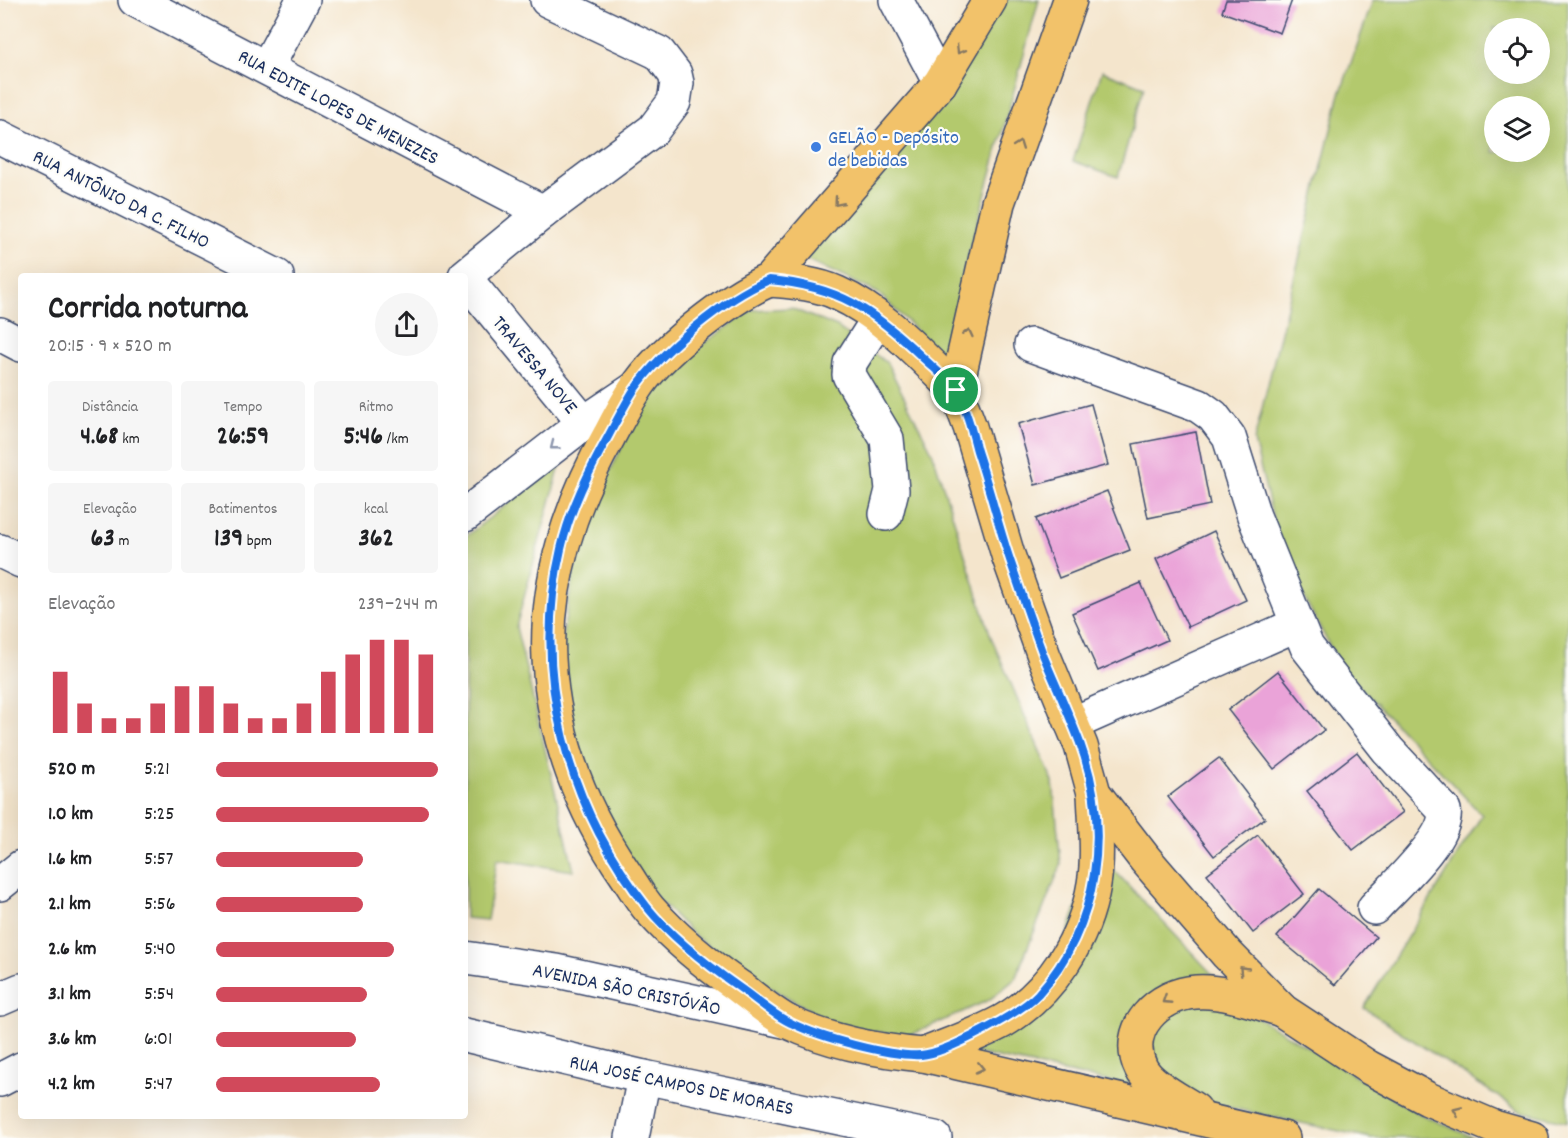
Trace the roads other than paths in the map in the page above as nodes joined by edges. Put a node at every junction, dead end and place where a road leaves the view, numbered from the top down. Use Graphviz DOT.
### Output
graph roads {
  1 [pos="135,0"];
  2 [pos="303,0"];
  3 [pos="547,0"];
  4 [pos="896,0"];
  5 [pos="990,0"];
  6 [pos="1070,0"];
  7 [pos="267,67"];
  8 [pos="940,83"];
  9 [pos="0,136"];
  10 [pos="543,212"];
  11 [pos="271,273"];
  12 [pos="468,274"];
  13 [pos="769,280"];
  14 [pos="468,281"];
  15 [pos="878,319"];
  16 [pos="0,334"];
  17 [pos="18,343"];
  18 [pos="1031,345"];
  19 [pos="636,388"];
  20 [pos="956,390"];
  21 [pos="585,423"];
  22 [pos="468,513"];
  23 [pos="886,514"];
  24 [pos="0,551"];
  25 [pos="18,560"];
  26 [pos="1298,624"];
  27 [pos="1072,724"];
  28 [pos="1094,793"];
  29 [pos="18,869"];
  30 [pos="0,884"];
  31 [pos="1374,908"];
  32 [pos="468,958"];
  33 [pos="18,991"];
  34 [pos="0,999"];
  35 [pos="1283,1011"];
  36 [pos="788,1022"];
  37 [pos="468,1036"];
  38 [pos="924,1055"];
  39 [pos="18,1071"];
  40 [pos="644,1077"];
  41 [pos="0,1080"];
  42 [pos="1211,1122"];
  43 [pos="632,1138"];
  44 [pos="935,1138"];
  45 [pos="1283,1138"];
  46 [pos="1532,1138"];
  1 -- 7 [label="street, RUA EDITE LOPES DE MENEZES"];
  2 -- 7 [label="street"];
  3 -- 10 [label="street"];
  4 -- 8 [label="street"];
  5 -- 8 [label="main road, one-way"];
  20 -- 6 [label="main road, one-way"];
  7 -- 10 [label="street, RUA EDITE LOPES DE MENEZES"];
  8 -- 13 [label="main road, one-way"];
  9 -- 11 [label="street, RUA ANTÔNIO DA C. FILHO"];
  10 -- 12 [label="street"];
  13 -- 15 [label="main road"];
  13 -- 19 [label="main road"];
  14 -- 21 [label="street, TRAVESSA NOVE"];
  15 -- 20 [label="main road"];
  15 -- 23 [label="street"];
  16 -- 17 [label="street"];
  18 -- 26 [label="street"];
  19 -- 21 [label="street"];
  19 -- 36 [label="main road"];
  20 -- 27 [label="main road"];
  21 -- 22 [label="street, one-way"];
  24 -- 25 [label="street"];
  26 -- 27 [label="street"];
  26 -- 31 [label="street"];
  27 -- 28 [label="main road"];
  35 -- 28 [label="main road, one-way"];
  28 -- 38 [label="main road"];
  29 -- 30 [label="street"];
  32 -- 36 [label="street, AVENIDA SÃO CRISTÓVÃO"];
  33 -- 34 [label="street"];
  35 -- 42 [label="main road, one-way"];
  46 -- 35 [label="main road, one-way"];
  36 -- 38 [label="main road"];
  37 -- 40 [label="street, RUA JOSÉ CAMPOS DE MORAES"];
  38 -- 42 [label="main road, one-way"];
  39 -- 41 [label="street"];
  40 -- 43 [label="street"];
  40 -- 44 [label="street, RUA JOSÉ CAMPOS DE MORAES"];
  42 -- 45 [label="main road"];
}
